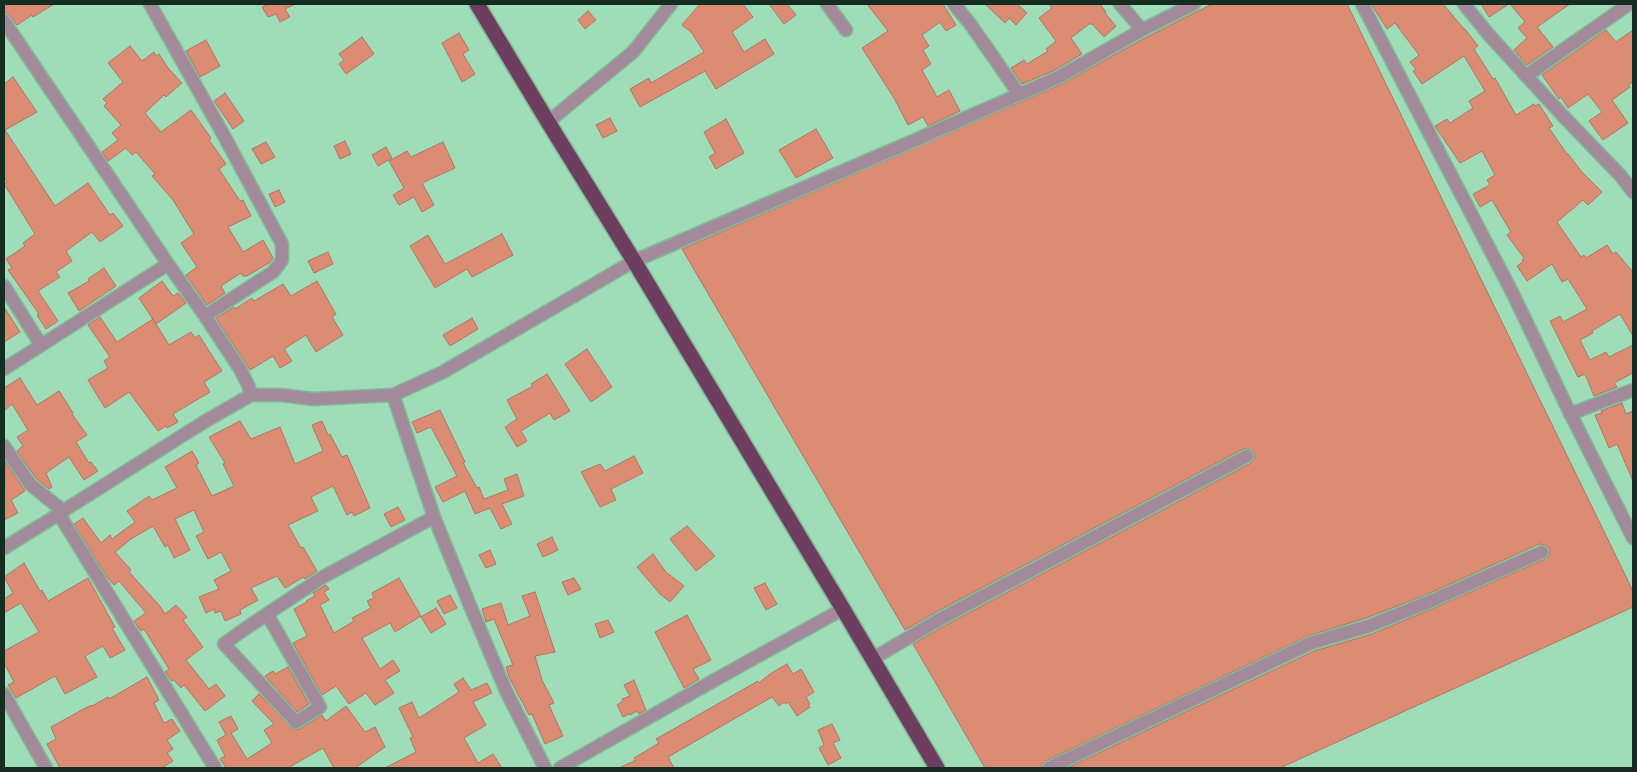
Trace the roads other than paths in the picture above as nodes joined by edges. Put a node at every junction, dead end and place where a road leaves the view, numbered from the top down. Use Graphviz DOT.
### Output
graph roads {
  1 [pos="150,4"];
  2 [pos="477,4"];
  3 [pos="671,4"];
  4 [pos="827,4"];
  5 [pos="954,4"];
  6 [pos="1120,4"];
  7 [pos="1194,4"];
  8 [pos="1362,4"];
  9 [pos="1464,4"];
  10 [pos="1629,4"];
  11 [pos="4,21"];
  12 [pos="846,30"];
  13 [pos="1142,30"];
  14 [pos="1526,76"];
  15 [pos="1019,94"];
  16 [pos="548,122"];
  17 [pos="1633,192"];
  18 [pos="634,261"];
  19 [pos="168,264"];
  20 [pos="4,286"];
  21 [pos="205,316"];
  22 [pos="41,345"];
  23 [pos="4,369"];
  24 [pos="1633,390"];
  25 [pos="251,395"];
  26 [pos="393,395"];
  27 [pos="1570,414"];
  28 [pos="4,446"];
  29 [pos="1247,456"];
  30 [pos="61,513"];
  31 [pos="434,517"];
  32 [pos="1633,538"];
  33 [pos="4,548"];
  34 [pos="1542,552"];
  35 [pos="843,609"];
  36 [pos="267,614"];
  37 [pos="872,659"];
  38 [pos="4,694"];
  39 [pos="46,768"];
  40 [pos="215,768"];
  41 [pos="545,768"];
  42 [pos="560,768"];
  43 [pos="937,768"];
  44 [pos="1049,768"];
  1 -- 21 [label="street"];
  2 -- 16 [label="highway"];
  3 -- 16 [label="street"];
  4 -- 12 [label="street"];
  5 -- 15 [label="street"];
  6 -- 13 [label="street"];
  7 -- 13 [label="street"];
  8 -- 27 [label="street"];
  9 -- 14 [label="street"];
  10 -- 14 [label="street"];
  11 -- 19 [label="street"];
  13 -- 15 [label="street"];
  14 -- 17 [label="street"];
  15 -- 18 [label="street"];
  16 -- 18 [label="highway"];
  18 -- 26 [label="street"];
  18 -- 35 [label="highway"];
  19 -- 21 [label="street"];
  19 -- 22 [label="street"];
  20 -- 22 [label="street"];
  21 -- 25 [label="street"];
  22 -- 23 [label="street"];
  24 -- 27 [label="street"];
  25 -- 26 [label="street"];
  25 -- 30 [label="street"];
  26 -- 31 [label="street"];
  27 -- 32 [label="street"];
  28 -- 30 [label="street"];
  29 -- 37 [label="street"];
  30 -- 33 [label="street"];
  30 -- 40 [label="street"];
  31 -- 36 [label="street"];
  31 -- 41 [label="street"];
  34 -- 44 [label="street"];
  35 -- 37 [label="highway"];
  35 -- 42 [label="street"];
  36 -- 36 [label="street"];
  37 -- 43 [label="highway"];
  38 -- 39 [label="street"];
}
